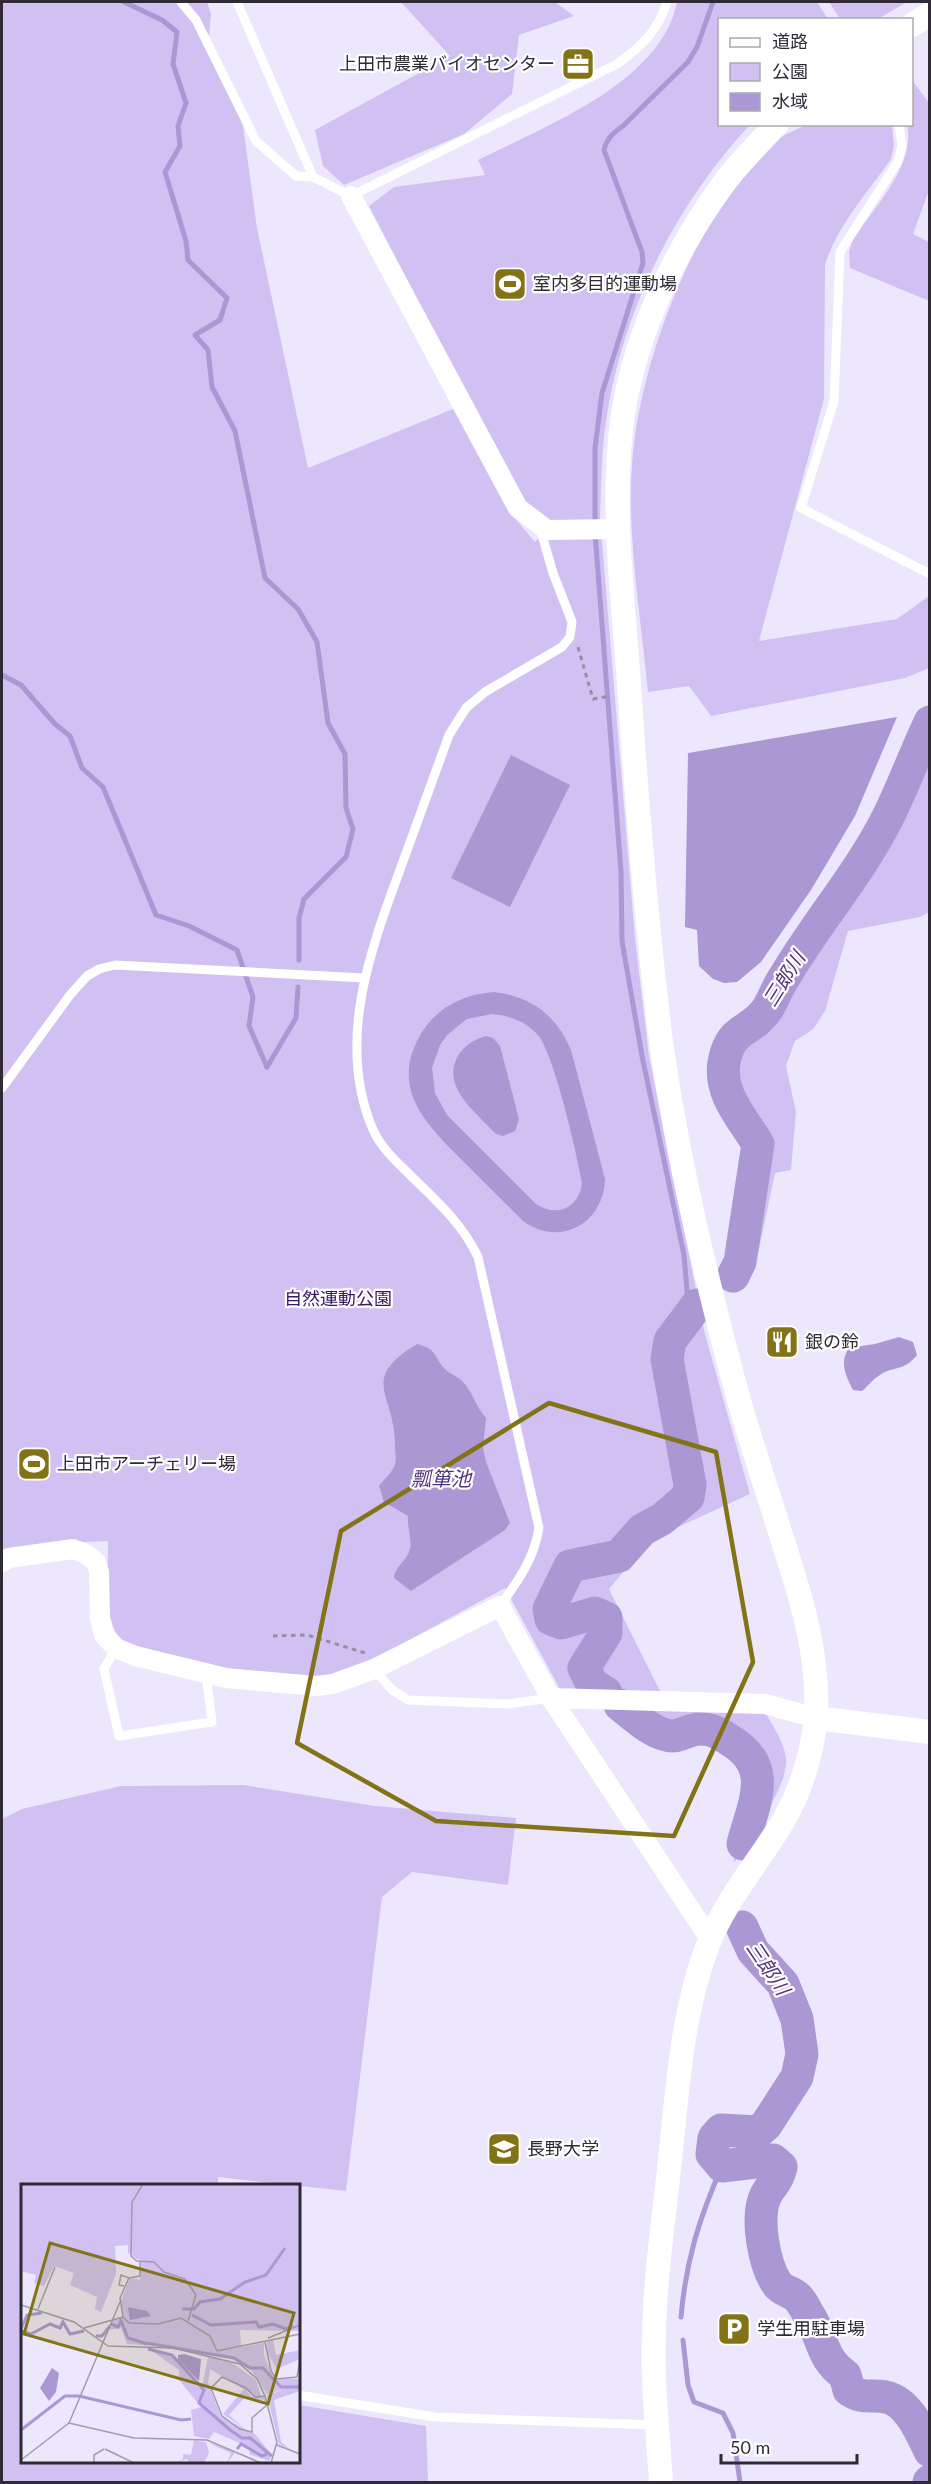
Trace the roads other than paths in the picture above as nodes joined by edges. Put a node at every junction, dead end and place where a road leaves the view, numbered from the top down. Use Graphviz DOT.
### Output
graph roads {
  1 [pos="181,2"];
  2 [pos="237,2"];
  3 [pos="667,2"];
  4 [pos="930,14"];
  5 [pos="913,24"];
  6 [pos="775,126"];
  7 [pos="899,126"];
  8 [pos="313,177"];
  9 [pos="351,196"];
  10 [pos="540,527"];
  11 [pos="600,529"];
  12 [pos="930,574"];
  13 [pos="364,978"];
  14 [pos="2,1088"];
  15 [pos="2,1562"];
  16 [pos="500,1606"];
  17 [pos="116,1648"];
  18 [pos="374,1669"];
  19 [pos="206,1674"];
  20 [pos="551,1698"];
  21 [pos="816,1718"];
  22 [pos="930,1732"];
  23 [pos="710,1940"];
  24 [pos="300,2395"];
  25 [pos="657,2425"];
  26 [pos="661,2482"];
  1 -- 8 [label="lane"];
  2 -- 8 [label="lane"];
  3 -- 9 [label="lane"];
  4 -- 5 [label="street"];
  6 -- 11 [label="street"];
  7 -- 12 [label="lane"];
  8 -- 9 [label="lane"];
  9 -- 10 [label="street"];
  10 -- 11 [label="street"];
  10 -- 13 [label="lane"];
  11 -- 21 [label="street"];
  13 -- 14 [label="lane"];
  13 -- 16 [label="lane"];
  15 -- 17 [label="street"];
  16 -- 18 [label="street"];
  16 -- 20 [label="street"];
  17 -- 19 [label="street"];
  17 -- 19 [label="lane"];
  18 -- 19 [label="street"];
  18 -- 20 [label="lane"];
  20 -- 21 [label="street"];
  20 -- 23 [label="street"];
  21 -- 22 [label="street"];
  21 -- 23 [label="street"];
  23 -- 25 [label="street"];
  24 -- 25 [label="lane"];
  25 -- 26 [label="street"];
}
